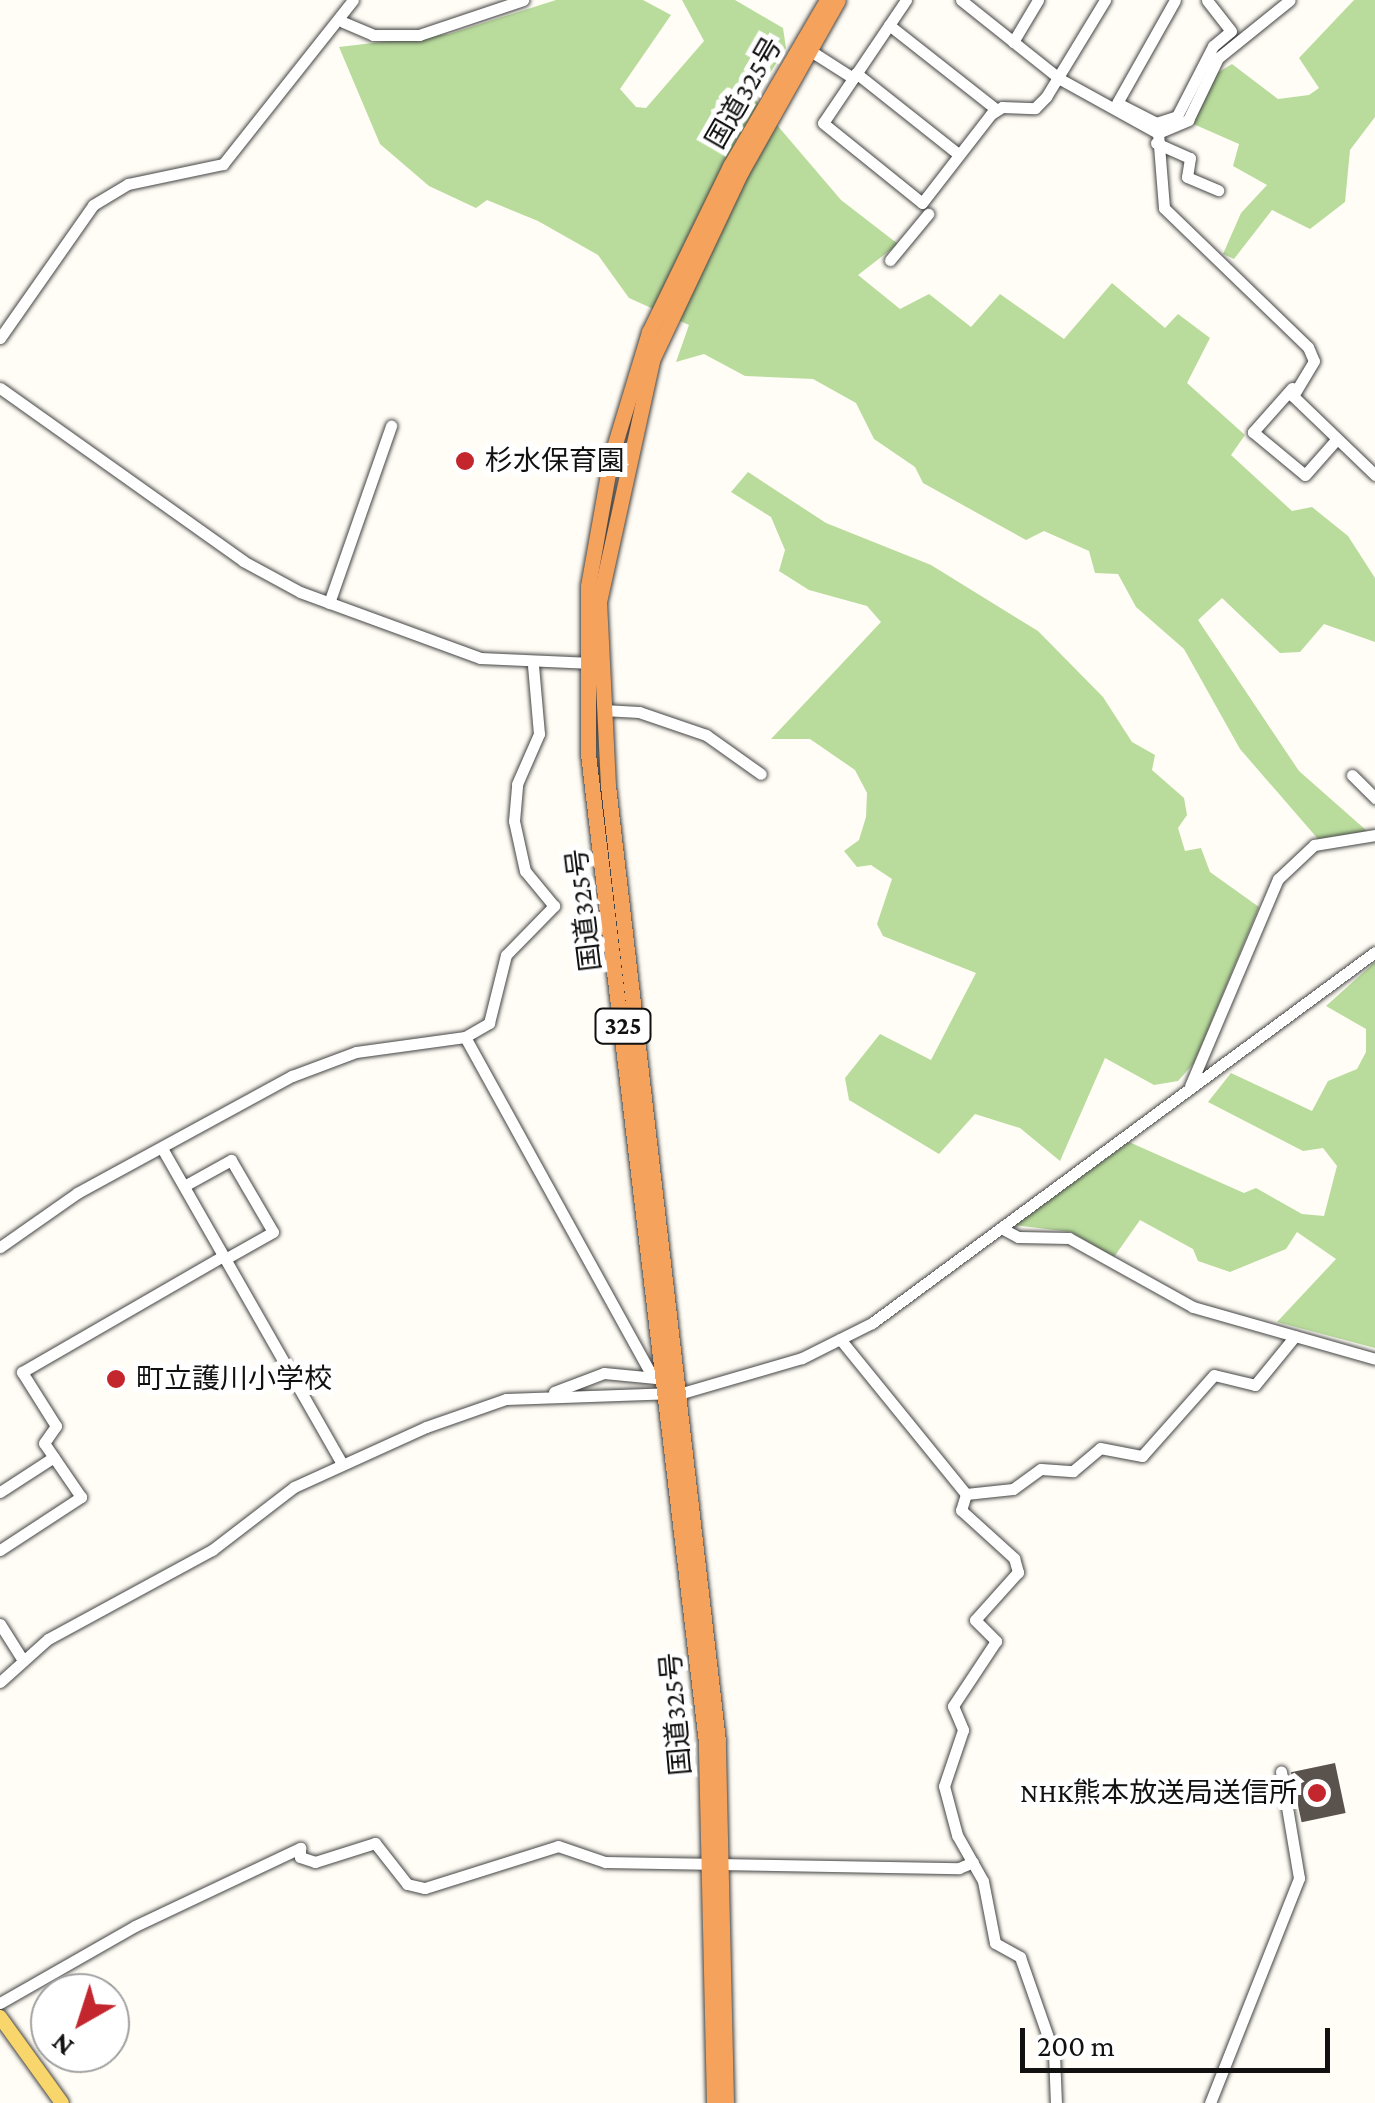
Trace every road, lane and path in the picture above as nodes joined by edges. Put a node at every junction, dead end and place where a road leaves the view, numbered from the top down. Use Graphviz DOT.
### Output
graph roads {
  1 [pos="353,0"];
  2 [pos="523,0"];
  3 [pos="826,0"];
  4 [pos="838,0"];
  5 [pos="906,0"];
  6 [pos="1038,0"];
  7 [pos="1105,0"];
  8 [pos="1175,0"];
  9 [pos="1206,0"];
  10 [pos="1290,0"];
  11 [pos="968,2"];
  12 [pos="343,22"];
  13 [pos="889,25"];
  14 [pos="1014,42"];
  15 [pos="805,48"];
  16 [pos="854,76"];
  17 [pos="1060,79"];
  18 [pos="1099,101"];
  19 [pos="1117,103"];
  20 [pos="997,110"];
  21 [pos="1157,138"];
  22 [pos="957,153"];
  23 [pos="1218,190"];
  24 [pos="929,214"];
  25 [pos="890,260"];
  26 [pos="0,338"];
  27 [pos="0,388"];
  28 [pos="1292,388"];
  29 [pos="391,426"];
  30 [pos="1335,441"];
  31 [pos="1375,474"];
  32 [pos="330,604"];
  33 [pos="590,664"];
  34 [pos="532,666"];
  35 [pos="603,710"];
  36 [pos="761,774"];
  37 [pos="1352,775"];
  38 [pos="1375,798"];
  39 [pos="1375,835"];
  40 [pos="1375,952"];
  41 [pos="465,1036"];
  42 [pos="1190,1086"];
  43 [pos="163,1150"];
  44 [pos="184,1186"];
  45 [pos="1002,1228"];
  46 [pos="0,1247"];
  47 [pos="224,1258"];
  48 [pos="1295,1336"];
  49 [pos="840,1340"];
  50 [pos="1375,1359"];
  51 [pos="651,1374"];
  52 [pos="664,1391"];
  53 [pos="682,1393"];
  54 [pos="546,1395"];
  55 [pos="54,1457"];
  56 [pos="342,1464"];
  57 [pos="0,1492"];
  58 [pos="966,1494"];
  59 [pos="0,1550"];
  60 [pos="0,1624"];
  61 [pos="22,1658"];
  62 [pos="0,1682"];
  63 [pos="1280,1772"];
  64 [pos="973,1862"];
  65 [pos="716,1863"];
  66 [pos="0,2003"];
  67 [pos="0,2018"];
  68 [pos="62,2103"];
  69 [pos="714,2103"];
  70 [pos="726,2103"];
  71 [pos="1056,2103"];
  72 [pos="1210,2103"];
  1 -- 12 [label="street"];
  2 -- 12 [label="street"];
  3 -- 15 [label="highway, 国道325号 / 325"];
  4 -- 15 [label="highway, 国道325号 / 325"];
  5 -- 13 [label="street"];
  6 -- 14 [label="street"];
  7 -- 17 [label="street"];
  8 -- 19 [label="street"];
  9 -- 19 [label="street"];
  10 -- 21 [label="street"];
  11 -- 14 [label="street"];
  12 -- 26 [label="street"];
  13 -- 16 [label="street"];
  13 -- 20 [label="street"];
  14 -- 17 [label="street"];
  15 -- 16 [label="street"];
  15 -- 33 [label="highway, 国道325号 / 325"];
  16 -- 22 [label="street"];
  16 -- 24 [label="street"];
  17 -- 18 [label="street"];
  17 -- 20 [label="street"];
  18 -- 19 [label="street"];
  18 -- 21 [label="street"];
  20 -- 22 [label="street"];
  21 -- 23 [label="street"];
  21 -- 28 [label="street"];
  22 -- 24 [label="street"];
  24 -- 25 [label="street"];
  27 -- 32 [label="street"];
  28 -- 30 [label="street"];
  28 -- 30 [label="street"];
  29 -- 32 [label="street"];
  30 -- 31 [label="street"];
  32 -- 34 [label="street"];
  33 -- 34 [label="street"];
  33 -- 35 [label="highway, 国道325号 / 325"];
  33 -- 52 [label="highway, 国道325号 / 325"];
  34 -- 41 [label="street"];
  35 -- 36 [label="street"];
  35 -- 53 [label="highway, 国道325号 / 325"];
  37 -- 38 [label="street"];
  39 -- 42 [label="street"];
  40 -- 42 [label="street"];
  41 -- 43 [label="street"];
  41 -- 51 [label="street"];
  42 -- 45 [label="street"];
  43 -- 44 [label="street"];
  43 -- 46 [label="street"];
  44 -- 47 [label="street"];
  44 -- 47 [label="street"];
  45 -- 48 [label="street"];
  45 -- 49 [label="street"];
  47 -- 55 [label="street"];
  47 -- 56 [label="street"];
  48 -- 50 [label="street"];
  48 -- 58 [label="street"];
  49 -- 53 [label="street"];
  49 -- 58 [label="street"];
  51 -- 52 [label="street"];
  51 -- 54 [label="street"];
  52 -- 53 [label="street"];
  52 -- 54 [label="street"];
  52 -- 65 [label="highway, 国道325号 / 325"];
  53 -- 65 [label="highway, 国道325号 / 325"];
  54 -- 56 [label="street"];
  55 -- 57 [label="street"];
  55 -- 59 [label="street"];
  56 -- 61 [label="street"];
  58 -- 64 [label="street"];
  60 -- 61 [label="street"];
  61 -- 62 [label="street"];
  63 -- 72 [label="street"];
  64 -- 65 [label="street"];
  64 -- 71 [label="street"];
  65 -- 66 [label="street"];
  65 -- 69 [label="highway, 国道325号 / 325"];
  65 -- 70 [label="highway, 国道325号 / 325"];
  67 -- 68 [label="main road"];
}
